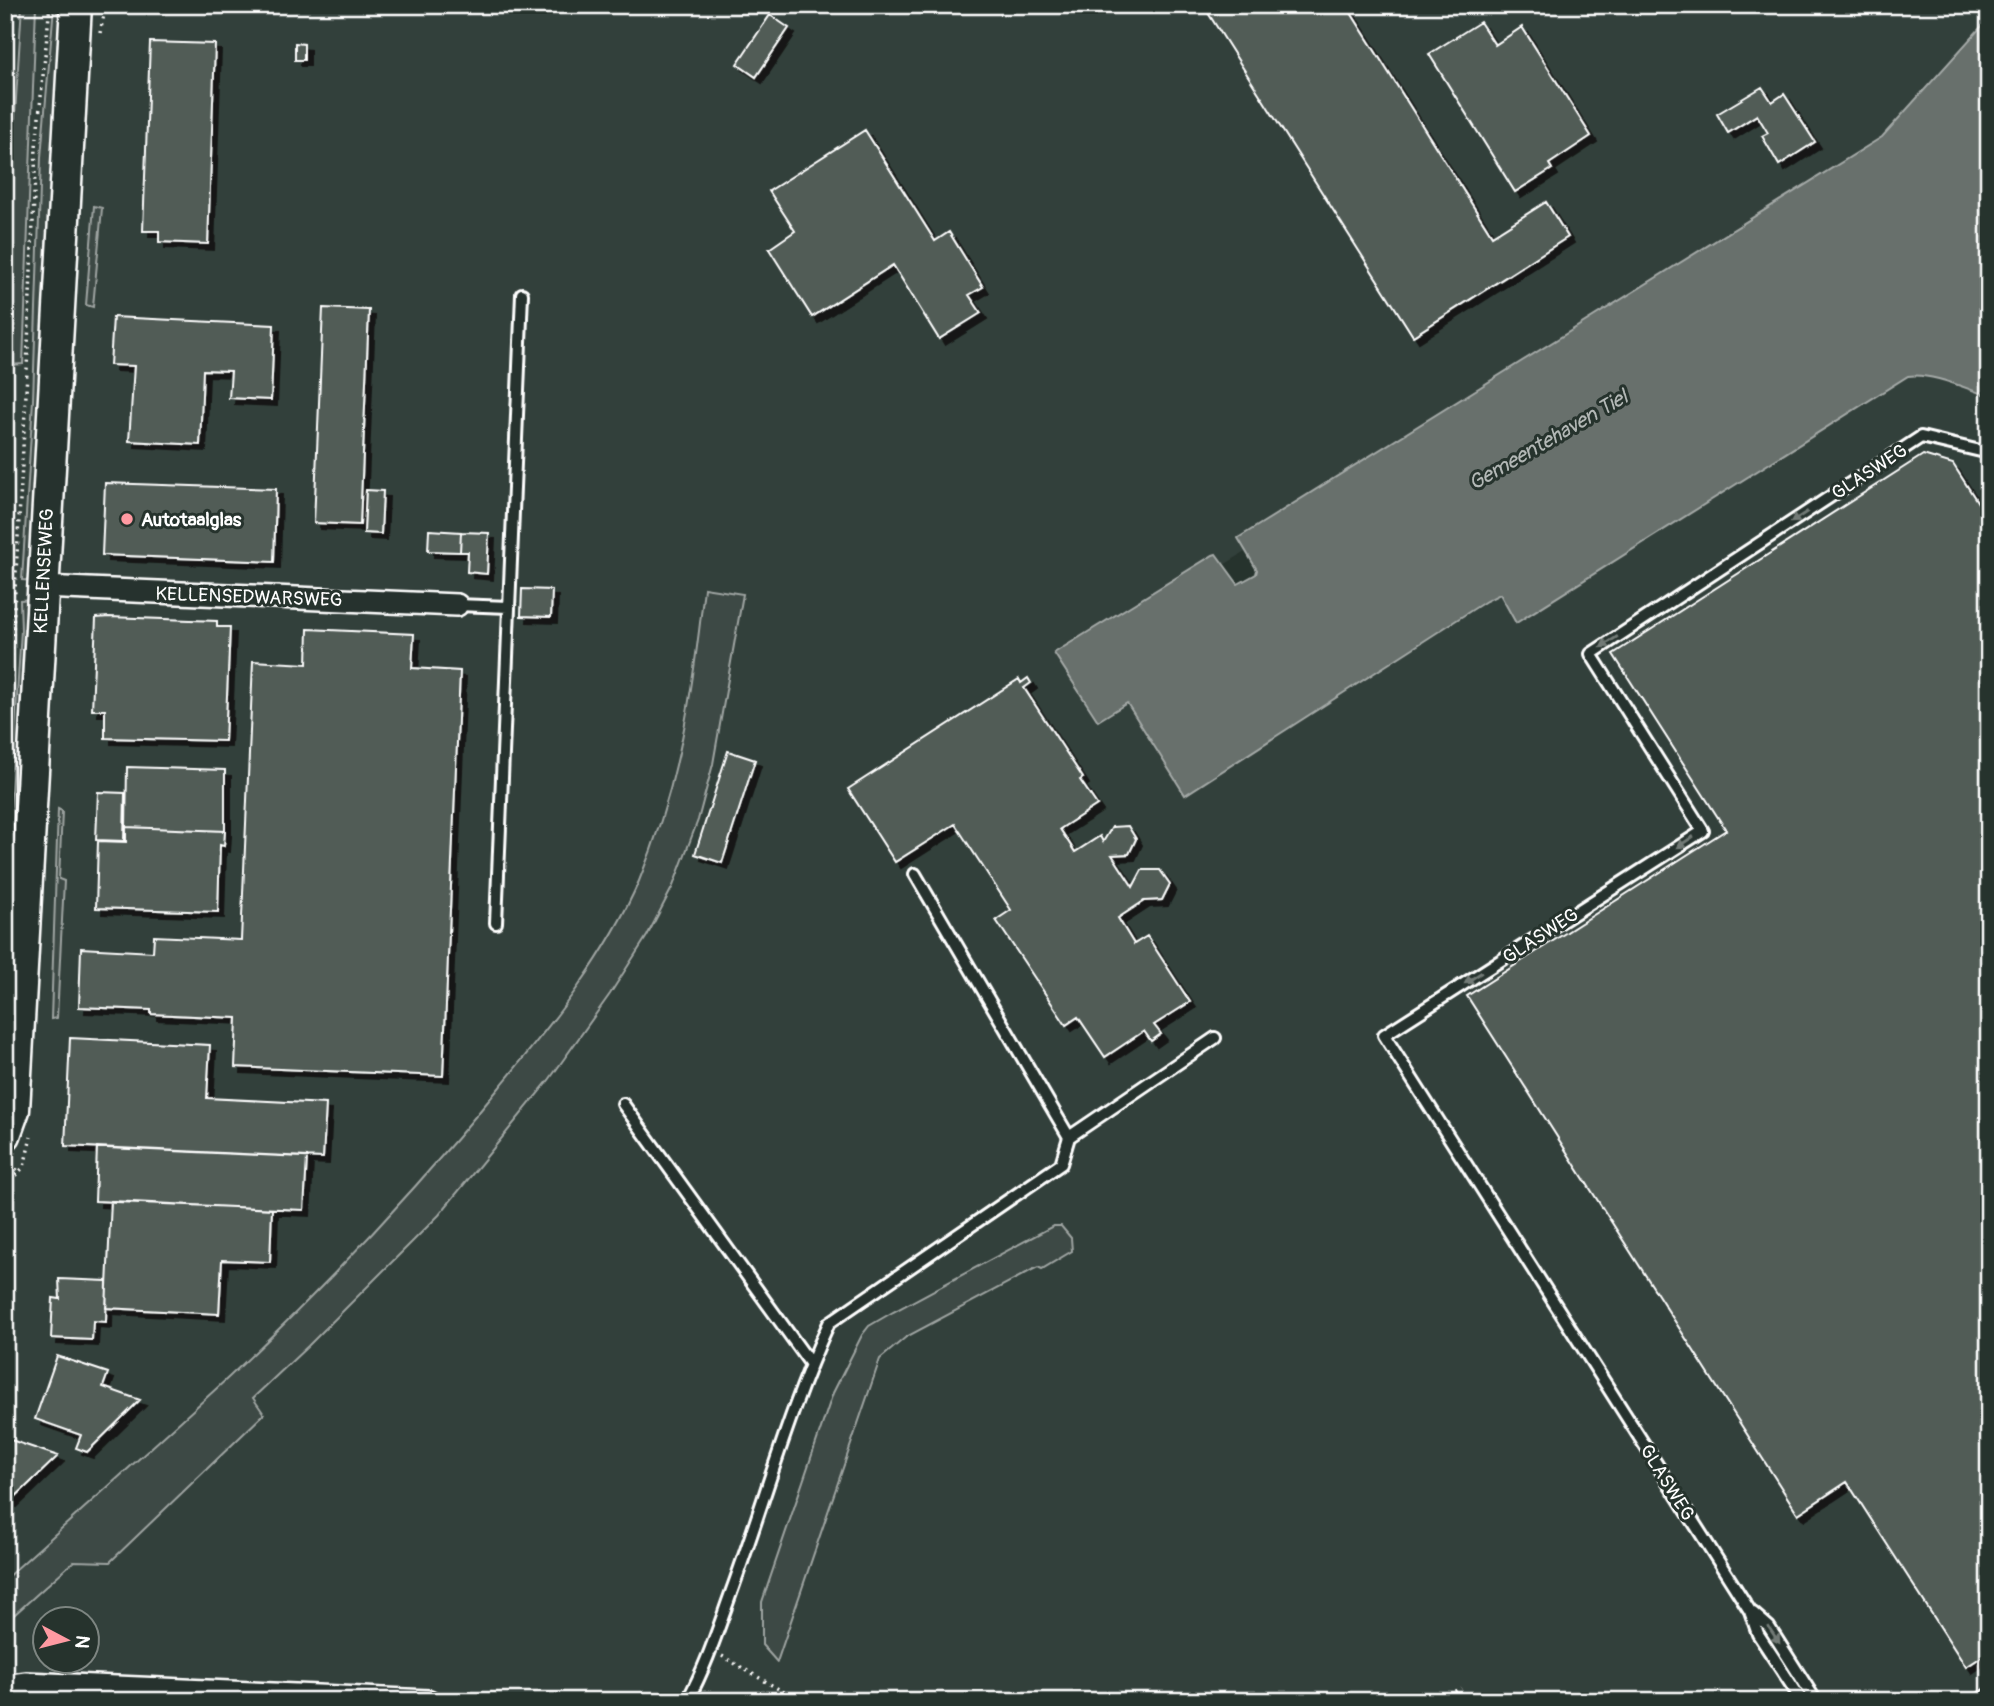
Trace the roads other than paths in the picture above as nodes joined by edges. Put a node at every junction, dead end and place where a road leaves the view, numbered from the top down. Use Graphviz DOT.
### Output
graph roads {
  1 [pos="76,5"];
  2 [pos="522,295"];
  3 [pos="1989,453"];
  4 [pos="42,587"];
  5 [pos="457,605"];
  6 [pos="509,607"];
  7 [pos="915,874"];
  8 [pos="496,923"];
  9 [pos="1215,1038"];
  10 [pos="623,1104"];
  11 [pos="5,1135"];
  12 [pos="1069,1137"];
  13 [pos="810,1363"];
  14 [pos="1750,1611"];
  15 [pos="5,1686"];
  16 [pos="1989,1694"];
  17 [pos="183,1695"];
  18 [pos="429,1701"];
  19 [pos="687,1701"];
  20 [pos="1802,1701"];
  21 [pos="1816,1701"];
  22 [pos="1978,1701"];
  1 -- 4 [label="main road, KELLENSEWEG"];
  2 -- 6 [label="lane"];
  3 -- 14 [label="lane, GLASWEG, one-way"];
  4 -- 5 [label="street, KELLENSEDWARSWEG"];
  4 -- 11 [label="main road, KELLENSEWEG"];
  5 -- 6 [label="lane"];
  6 -- 8 [label="lane"];
  7 -- 12 [label="lane"];
  9 -- 12 [label="lane"];
  10 -- 13 [label="lane"];
  12 -- 13 [label="lane"];
  13 -- 19 [label="lane"];
  14 -- 20 [label="lane, GLASWEG"];
  14 -- 21 [label="lane, GLASWEG, one-way"];
  15 -- 17 [label="street"];
  16 -- 22 [label="lane"];
  17 -- 18 [label="street"];
}
